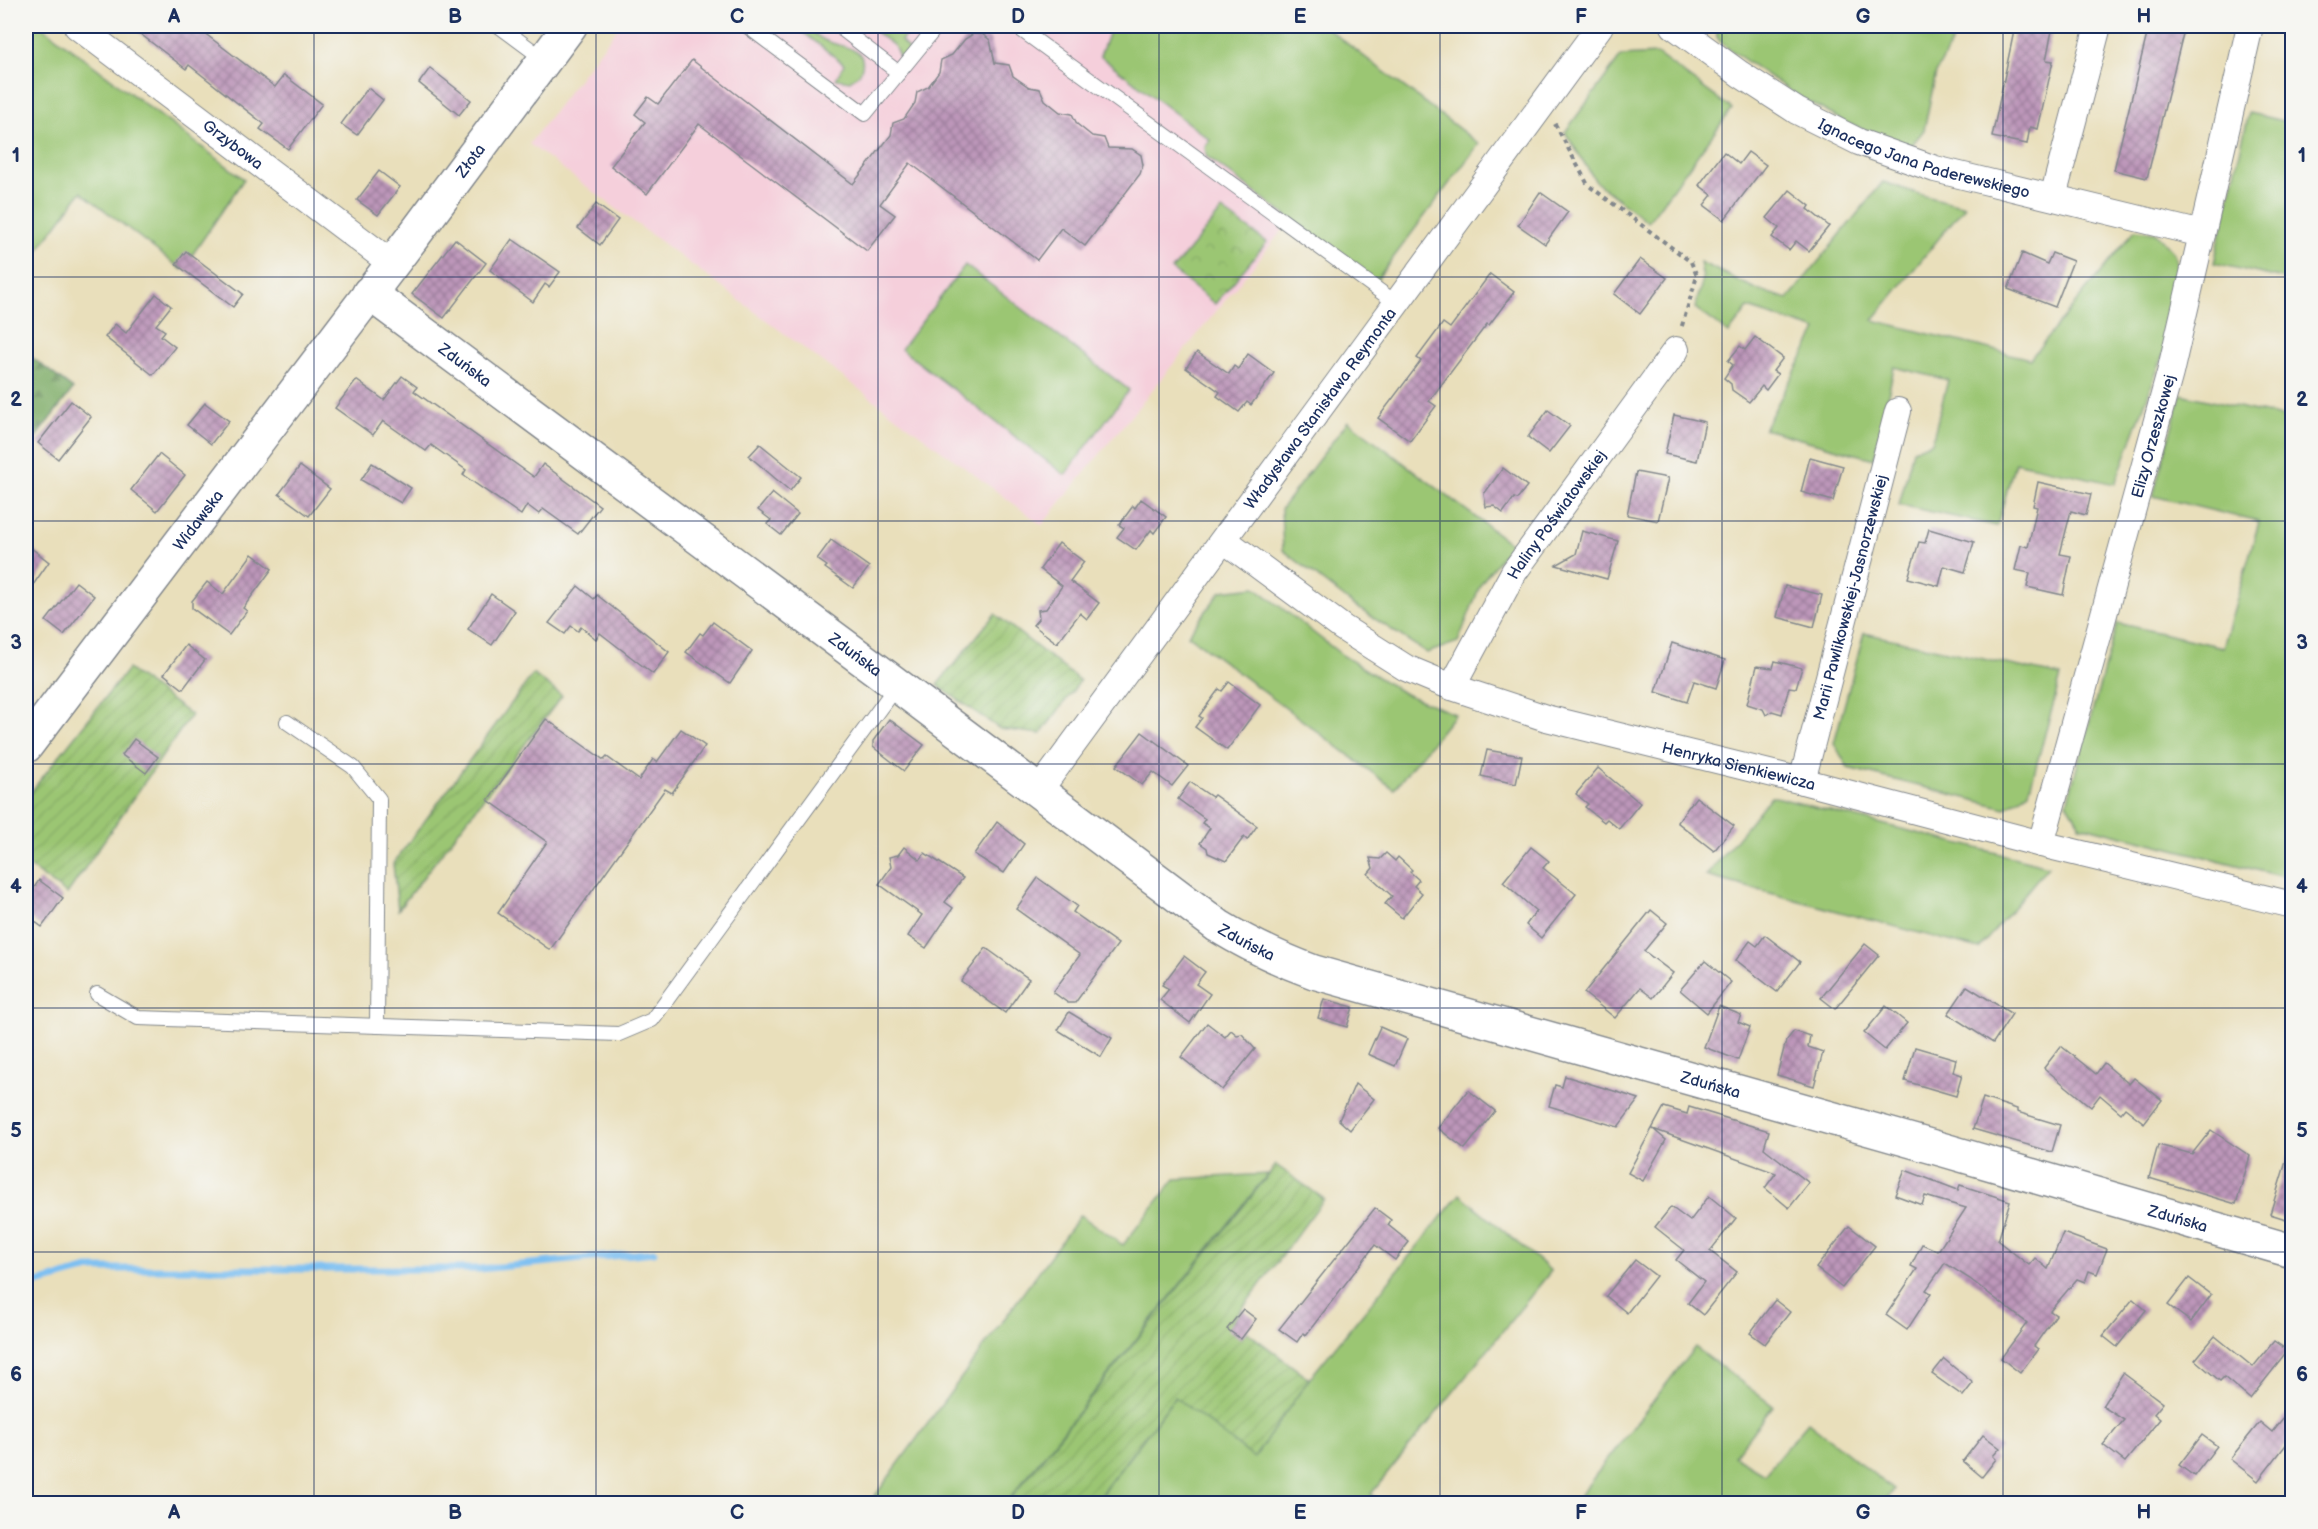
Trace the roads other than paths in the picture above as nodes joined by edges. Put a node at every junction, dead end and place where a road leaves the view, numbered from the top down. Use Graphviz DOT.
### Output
graph roads {
  1 [pos="77,26"];
  2 [pos="500,26"];
  3 [pos="570,26"];
  4 [pos="747,26"];
  5 [pos="838,26"];
  6 [pos="937,26"];
  7 [pos="1016,26"];
  8 [pos="1600,26"];
  9 [pos="1674,26"];
  10 [pos="2098,26"];
  11 [pos="2250,26"];
  12 [pos="545,60"];
  13 [pos="899,73"];
  14 [pos="2053,197"];
  15 [pos="2202,234"];
  16 [pos="391,263"];
  17 [pos="369,293"];
  18 [pos="1396,303"];
  19 [pos="1676,350"];
  20 [pos="1898,411"];
  21 [pos="1224,540"];
  22 [pos="897,685"];
  23 [pos="1452,687"];
  24 [pos="287,722"];
  25 [pos="26,746"];
  26 [pos="1802,781"];
  27 [pos="1038,792"];
  28 [pos="2041,844"];
  29 [pos="2292,905"];
  30 [pos="97,994"];
  31 [pos="377,1026"];
  32 [pos="2292,1251"];
  1 -- 16 [label="street, Grzybowa"];
  2 -- 12 [label="lane"];
  3 -- 12 [label="street, Złota"];
  4 -- 13 [label="lane"];
  5 -- 13 [label="lane"];
  6 -- 13 [label="lane"];
  7 -- 18 [label="lane"];
  8 -- 18 [label="street, Władysława Stanisława Reymonta"];
  9 -- 14 [label="street, Ignacego Jana Paderewskiego"];
  10 -- 14 [label="street"];
  11 -- 15 [label="street, Elizy Orzeszkowej"];
  12 -- 16 [label="street, Złota"];
  14 -- 15 [label="street, Ignacego Jana Paderewskiego"];
  15 -- 28 [label="street, Elizy Orzeszkowej"];
  16 -- 17 [label="street, Złota"];
  17 -- 22 [label="street, Zduńska"];
  17 -- 25 [label="street, Widawska"];
  18 -- 21 [label="street, Władysława Stanisława Reymonta"];
  19 -- 23 [label="street, Haliny Poświatowskiej"];
  20 -- 26 [label="street, Marii Pawlikowskiej-Jasnorzewskiej"];
  21 -- 23 [label="street, Henryka Sienkiewicza"];
  21 -- 27 [label="street, Władysława Stanisława Reymonta"];
  22 -- 27 [label="street, Zduńska"];
  22 -- 31 [label="lane"];
  23 -- 26 [label="street, Henryka Sienkiewicza"];
  24 -- 31 [label="lane"];
  26 -- 28 [label="street, Henryka Sienkiewicza"];
  27 -- 32 [label="street, Zduńska"];
  28 -- 29 [label="street, Henryka Sienkiewicza"];
  30 -- 31 [label="lane"];
}
